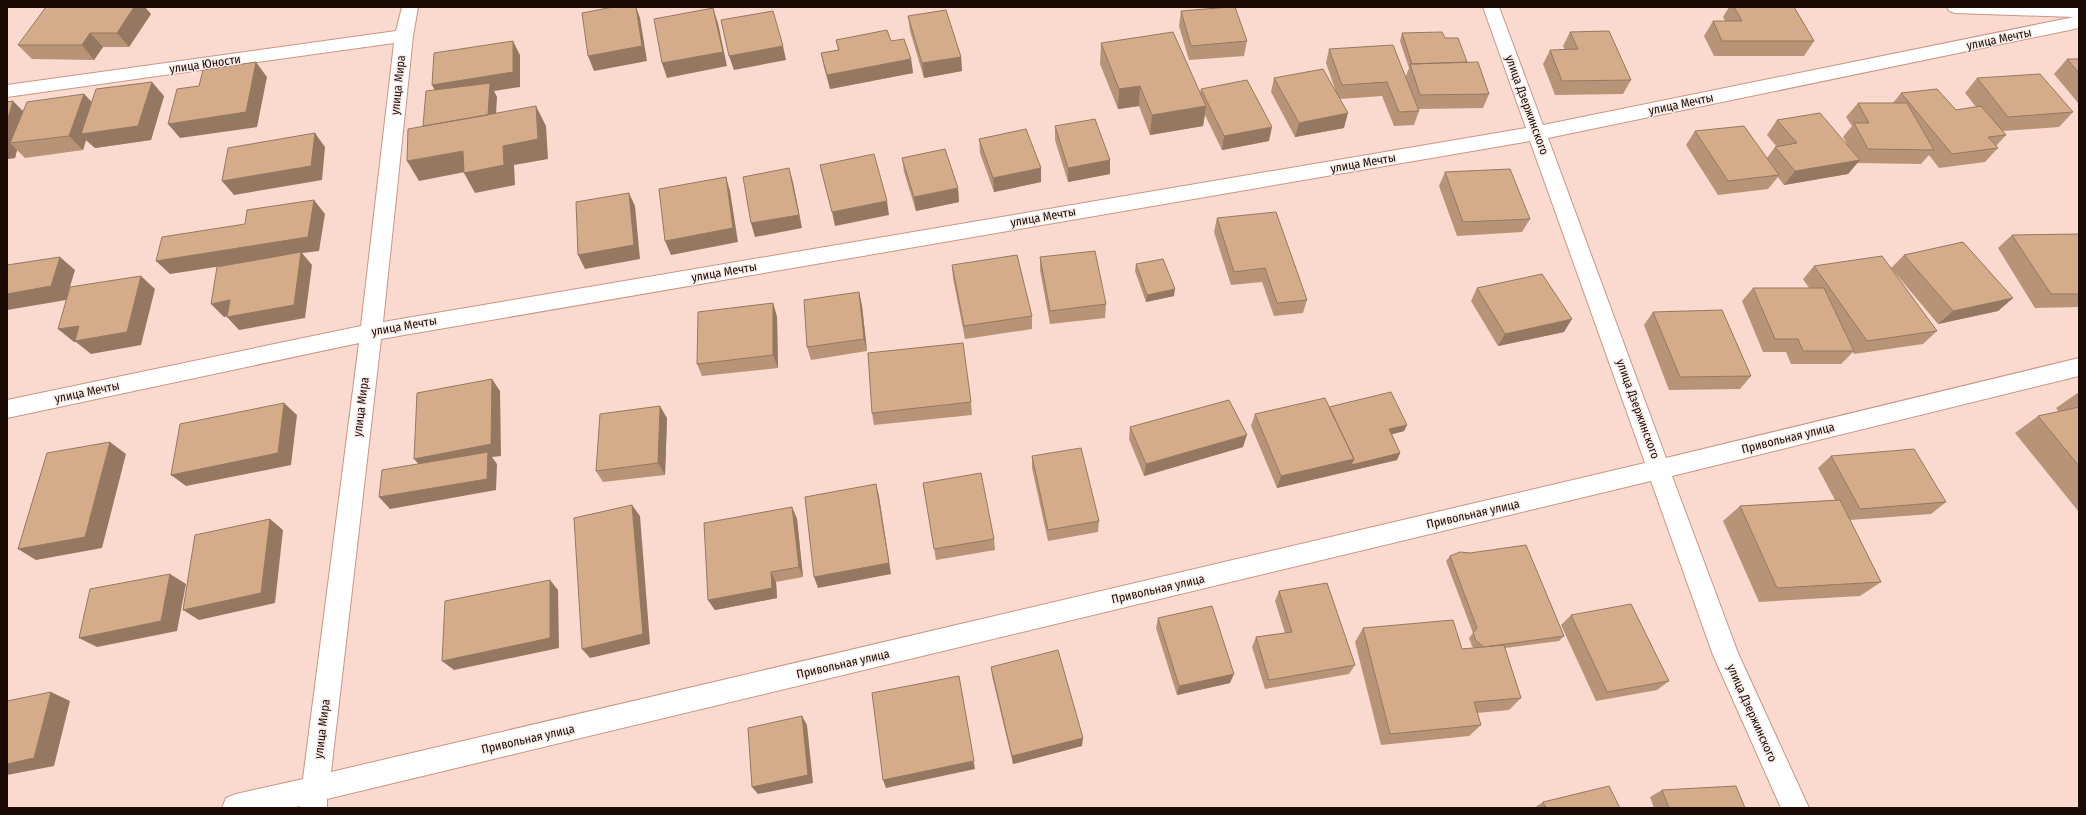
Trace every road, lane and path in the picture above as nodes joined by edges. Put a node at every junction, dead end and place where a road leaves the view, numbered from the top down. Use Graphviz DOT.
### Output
graph roads {
  1 [pos="410,7"];
  2 [pos="1491,7"];
  3 [pos="1955,7"];
  4 [pos="2079,12"];
  5 [pos="2079,22"];
  6 [pos="404,36"];
  7 [pos="7,91"];
  8 [pos="1538,133"];
  9 [pos="371,332"];
  10 [pos="2079,367"];
  11 [pos="7,409"];
  12 [pos="1660,469"];
  13 [pos="314,799"];
  14 [pos="236,808"];
  15 [pos="1795,808"];
  1 -- 6 [label="street, улица Мира"];
  2 -- 8 [label="street, улица Дзержинского"];
  3 -- 4 [label="street"];
  5 -- 8 [label="street, улица Мечты"];
  6 -- 7 [label="street, улица Юности"];
  6 -- 9 [label="street, улица Мира"];
  8 -- 9 [label="street, улица Мечты"];
  8 -- 12 [label="street, улица Дзержинского"];
  9 -- 11 [label="street, улица Мечты"];
  9 -- 13 [label="street, улица Мира"];
  10 -- 12 [label="street, Привольная улица"];
  12 -- 13 [label="street, Привольная улица"];
  12 -- 15 [label="street, улица Дзержинского"];
  13 -- 14 [label="street, Привольная улица"];
}
